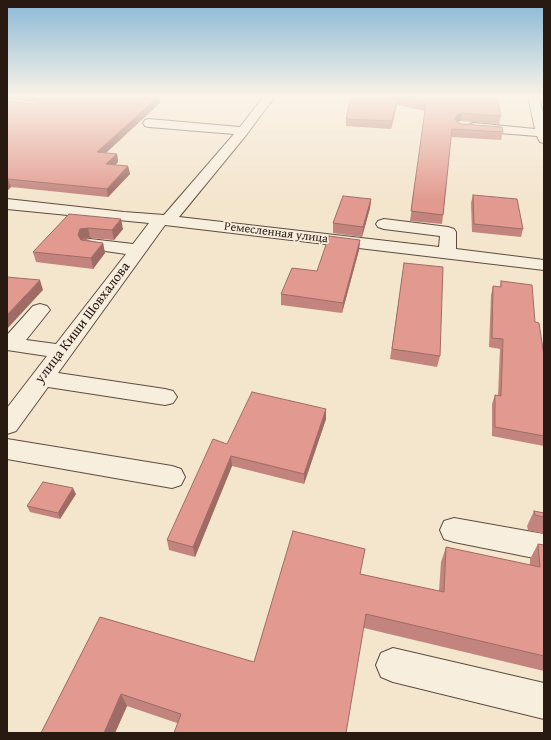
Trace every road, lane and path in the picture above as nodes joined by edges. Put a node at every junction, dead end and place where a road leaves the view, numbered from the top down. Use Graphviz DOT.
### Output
graph roads {
  1 [pos="238,131"];
  2 [pos="243,131"];
  3 [pos="498,131"];
  4 [pos="543,136"];
  5 [pos="7,204"];
  6 [pos="164,220"];
  7 [pos="384,224"];
  8 [pos="90,244"];
  9 [pos="138,250"];
  10 [pos="446,254"];
  11 [pos="544,265"];
  12 [pos="40,310"];
  13 [pos="62,352"];
  14 [pos="42,378"];
  15 [pos="165,397"];
  16 [pos="7,425"];
  17 [pos="7,449"];
  18 [pos="172,477"];
  19 [pos="454,530"];
  20 [pos="544,547"];
  21 [pos="393,665"];
  22 [pos="544,701"];
  1 -- 2 [label="street"];
  2 -- 6 [label="street, улица Киши Шовхалова"];
  3 -- 4 [label="street"];
  5 -- 6 [label="street, Ремесленная улица"];
  6 -- 9 [label="street, улица Киши Шовхалова"];
  6 -- 10 [label="street, Ремесленная улица"];
  7 -- 10 [label="street"];
  8 -- 9 [label="street"];
  9 -- 13 [label="street, улица Киши Шовхалова"];
  10 -- 11 [label="street, Ремесленная улица"];
  12 -- 13 [label="street"];
  13 -- 14 [label="street, улица Киши Шовхалова"];
  14 -- 15 [label="street"];
  14 -- 16 [label="street, улица Киши Шовхалова"];
  17 -- 18 [label="street"];
  19 -- 20 [label="street"];
  21 -- 22 [label="street"];
}
